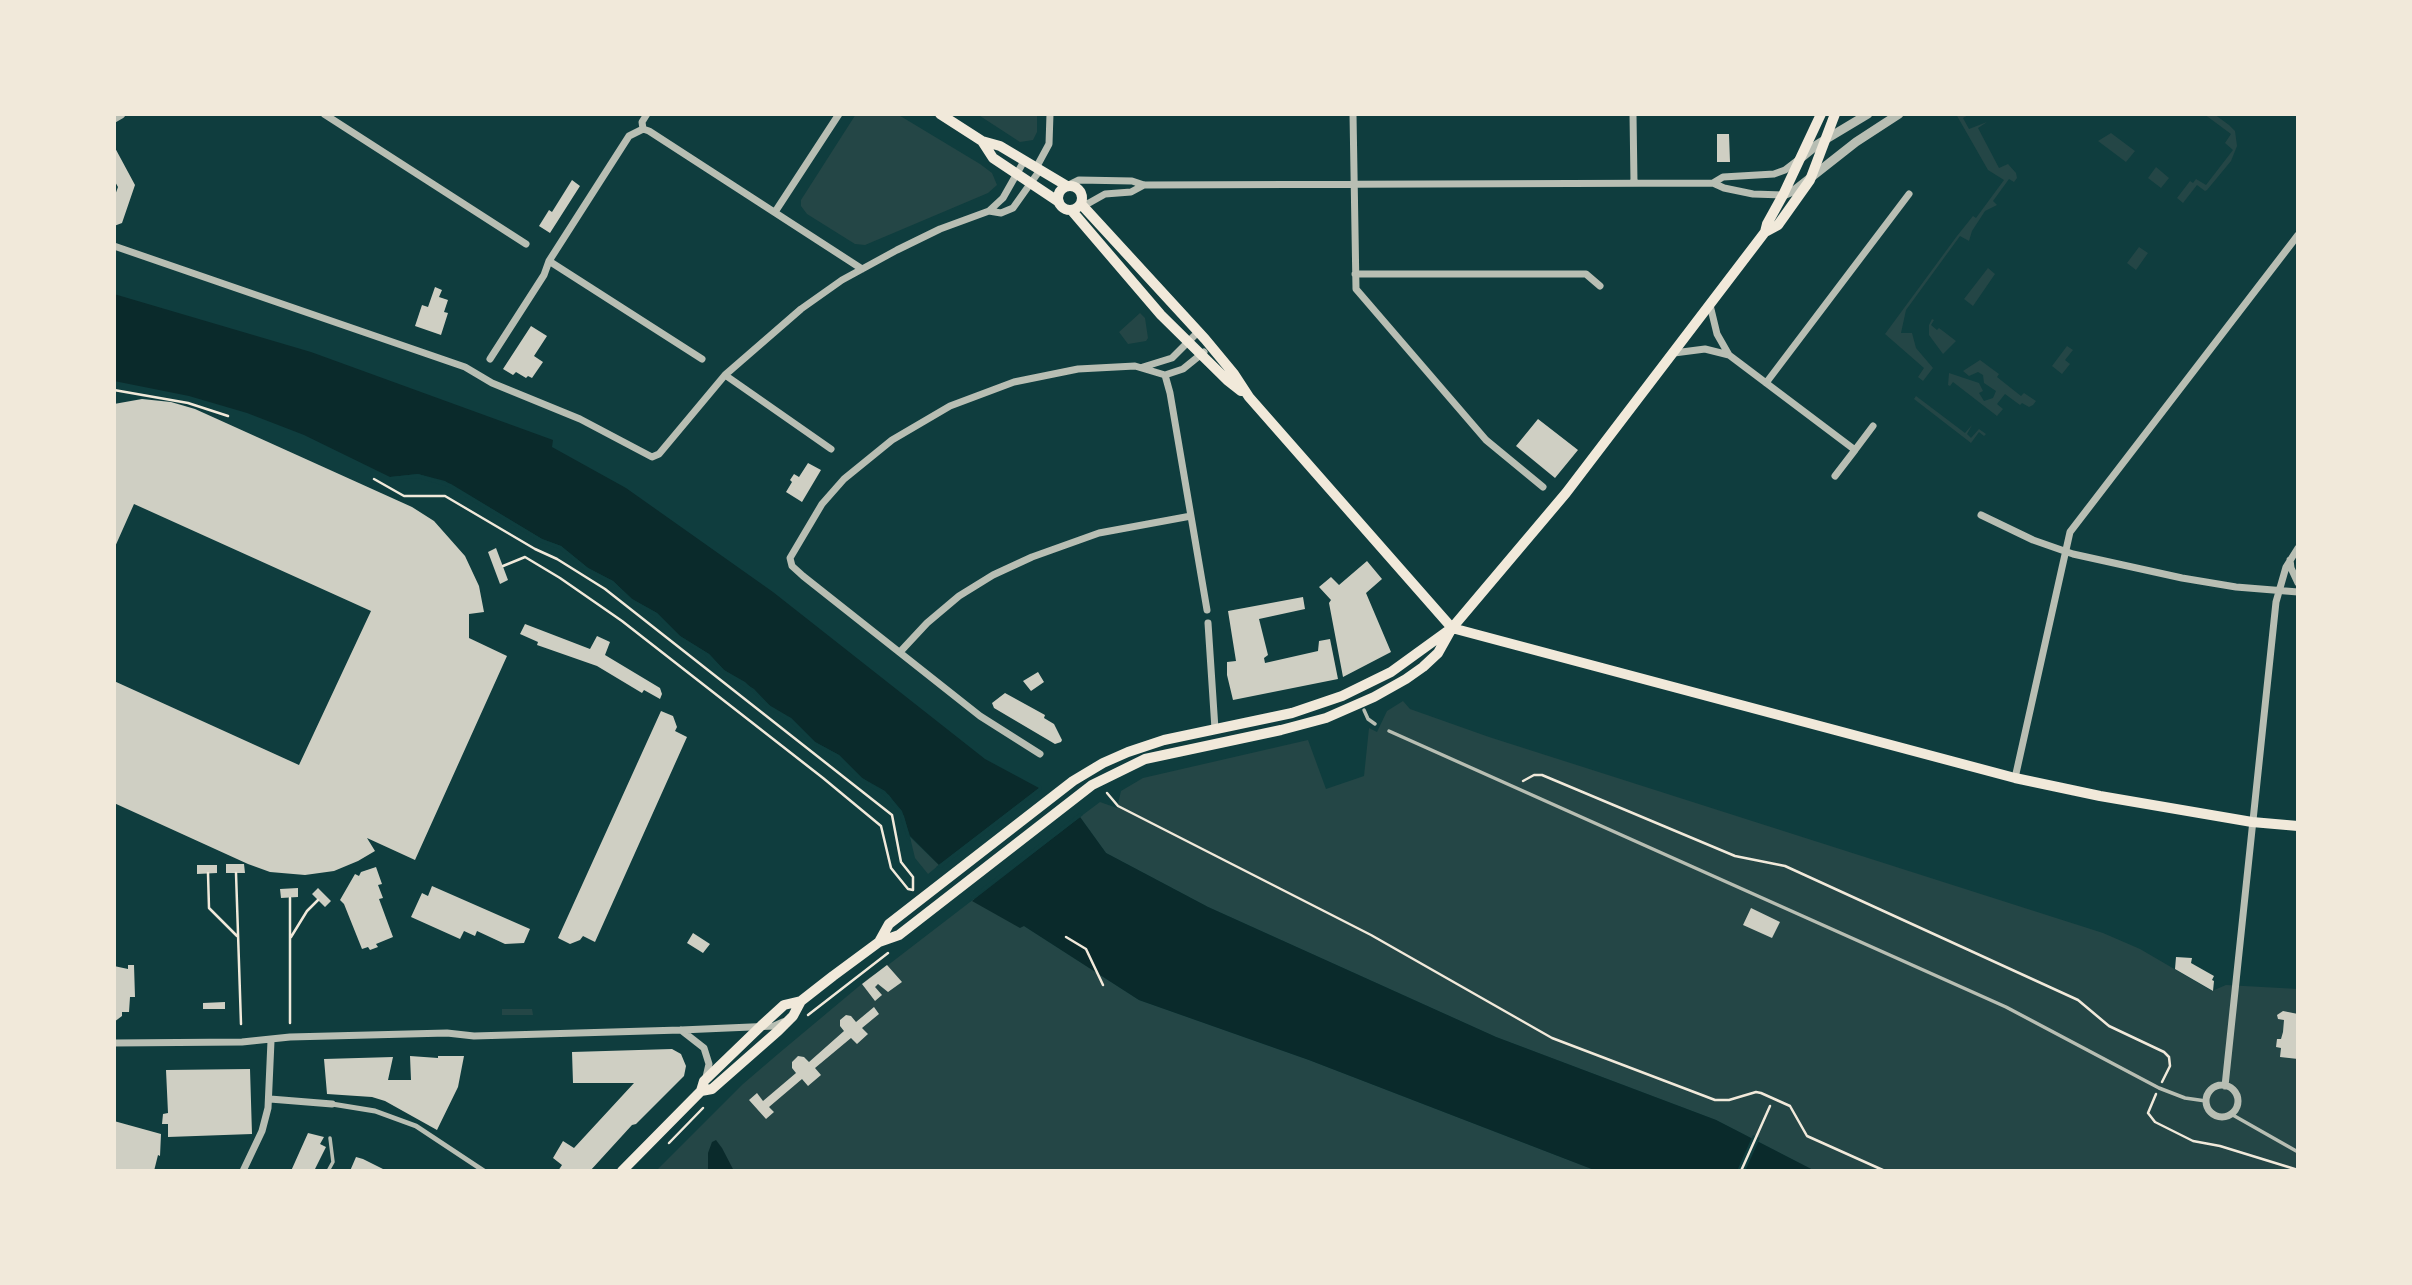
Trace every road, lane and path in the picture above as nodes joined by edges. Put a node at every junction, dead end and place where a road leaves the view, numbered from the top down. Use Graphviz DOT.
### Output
graph roads {
  1 [pos="121,114"];
  2 [pos="324,114"];
  3 [pos="647,114"];
  4 [pos="839,114"];
  5 [pos="1051,114"];
  6 [pos="1353,114"];
  7 [pos="1633,114"];
  8 [pos="1821,114"];
  9 [pos="1835,114"];
  10 [pos="1868,114"];
  11 [pos="1899,114"];
  12 [pos="945,115"];
  13 [pos="114,118"];
  14 [pos="643,129"];
  15 [pos="1826,139"];
  16 [pos="982,141"];
  17 [pos="1800,159"];
  18 [pos="1024,161"];
  19 [pos="1040,165"];
  20 [pos="1017,174"];
  21 [pos="1810,180"];
  22 [pos="1634,182"];
  23 [pos="1713,183"];
  24 [pos="1031,184"];
  25 [pos="1144,185"];
  26 [pos="1067,186"];
  27 [pos="1354,186"];
  28 [pos="1909,194"];
  29 [pos="1783,195"];
  30 [pos="1059,202"];
  31 [pos="1077,207"];
  32 [pos="989,211"];
  33 [pos="775,212"];
  34 [pos="1765,232"];
  35 [pos="2298,235"];
  36 [pos="526,244"];
  37 [pos="114,246"];
  38 [pos="549,261"];
  39 [pos="862,269"];
  40 [pos="1355,274"];
  41 [pos="1601,286"];
  42 [pos="1710,305"];
  43 [pos="1198,332"];
  44 [pos="1188,342"];
  45 [pos="1210,346"];
  46 [pos="1673,353"];
  47 [pos="1201,355"];
  48 [pos="1729,355"];
  49 [pos="490,359"];
  50 [pos="702,359"];
  51 [pos="1143,367"];
  52 [pos="1165,374"];
  53 [pos="725,375"];
  54 [pos="1766,383"];
  55 [pos="114,390"];
  56 [pos="1248,397"];
  57 [pos="228,416"];
  58 [pos="1873,426"];
  59 [pos="831,449"];
  60 [pos="1854,450"];
  61 [pos="1835,476"];
  62 [pos="374,479"];
  63 [pos="1543,487"];
  64 [pos="1551,493"];
  65 [pos="1981,515"];
  66 [pos="1191,516"];
  67 [pos="2298,548"];
  68 [pos="2064,551"];
  69 [pos="2290,560"];
  70 [pos="503,566"];
  71 [pos="2298,583"];
  72 [pos="2279,591"];
  73 [pos="2298,592"];
  74 [pos="1207,610"];
  75 [pos="1208,622"];
  76 [pos="1452,628"];
  77 [pos="900,652"];
  78 [pos="1364,710"];
  79 [pos="1375,724"];
  80 [pos="1215,729"];
  81 [pos="1389,731"];
  82 [pos="1040,754"];
  83 [pos="2015,778"];
  84 [pos="1523,781"];
  85 [pos="1107,793"];
  86 [pos="2252,822"];
  87 [pos="2298,827"];
  88 [pos="208,873"];
  89 [pos="236,873"];
  90 [pos="913,890"];
  91 [pos="913,896"];
  92 [pos="290,898"];
  93 [pos="318,900"];
  94 [pos="238,937"];
  95 [pos="1066,937"];
  96 [pos="290,939"];
  97 [pos="879,942"];
  98 [pos="889,952"];
  99 [pos="1103,985"];
  100 [pos="801,1001"];
  101 [pos="803,1019"];
  102 [pos="786,1021"];
  103 [pos="290,1023"];
  104 [pos="241,1024"];
  105 [pos="761,1026"];
  106 [pos="739,1027"];
  107 [pos="681,1030"];
  108 [pos="750,1036"];
  109 [pos="271,1041"];
  110 [pos="114,1043"];
  111 [pos="746,1058"];
  112 [pos="2162,1081"];
  113 [pos="703,1086"];
  114 [pos="2225,1086"];
  115 [pos="2155,1096"];
  116 [pos="270,1099"];
  117 [pos="2206,1101"];
  118 [pos="709,1102"];
  119 [pos="332,1104"];
  120 [pos="1770,1106"];
  121 [pos="2231,1114"];
  122 [pos="330,1138"];
  123 [pos="663,1149"];
  124 [pos="2298,1153"];
  125 [pos="2298,1170"];
  126 [pos="243,1171"];
  127 [pos="328,1171"];
  128 [pos="484,1171"];
  129 [pos="622,1171"];
  130 [pos="1741,1171"];
  131 [pos="1885,1171"];
  1 -- 13 [label="street"];
  2 -- 36 [label="street"];
  3 -- 14 [label="street"];
  4 -- 33 [label="street"];
  5 -- 19 [label="street"];
  6 -- 27 [label="street"];
  7 -- 22 [label="street"];
  8 -- 17 [label="main road"];
  9 -- 15 [label="main road"];
  10 -- 15 [label="street"];
  11 -- 21 [label="street"];
  12 -- 16 [label="main road"];
  14 -- 33 [label="street"];
  14 -- 38 [label="street"];
  15 -- 17 [label="street"];
  15 -- 21 [label="main road"];
  16 -- 18 [label="main road"];
  16 -- 20 [label="main road"];
  17 -- 23 [label="street"];
  17 -- 29 [label="main road"];
  18 -- 19 [label="main road"];
  18 -- 20 [label="street"];
  19 -- 24 [label="street"];
  19 -- 26 [label="main road"];
  20 -- 24 [label="main road"];
  20 -- 32 [label="street"];
  21 -- 29 [label="street"];
  21 -- 34 [label="main road"];
  22 -- 23 [label="street"];
  22 -- 27 [label="street"];
  23 -- 29 [label="street"];
  24 -- 30 [label="main road"];
  24 -- 32 [label="street"];
  25 -- 26 [label="street"];
  25 -- 27 [label="street"];
  25 -- 31 [label="street"];
  26 -- 30 [label="main road"];
  26 -- 31 [label="main road"];
  27 -- 40 [label="street"];
  28 -- 54 [label="street"];
  29 -- 34 [label="main road"];
  30 -- 31 [label="main road"];
  31 -- 43 [label="main road"];
  31 -- 44 [label="main road"];
  32 -- 39 [label="street"];
  33 -- 39 [label="street"];
  34 -- 42 [label="main road"];
  35 -- 68 [label="street"];
  37 -- 53 [label="street"];
  38 -- 49 [label="street"];
  38 -- 50 [label="street"];
  39 -- 53 [label="street"];
  40 -- 41 [label="street"];
  40 -- 63 [label="street"];
  42 -- 46 [label="main road"];
  42 -- 48 [label="street"];
  43 -- 44 [label="street"];
  43 -- 45 [label="main road"];
  44 -- 47 [label="main road"];
  44 -- 51 [label="street"];
  45 -- 47 [label="street"];
  45 -- 56 [label="main road"];
  46 -- 48 [label="street"];
  46 -- 76 [label="main road"];
  47 -- 52 [label="street"];
  47 -- 56 [label="main road"];
  48 -- 54 [label="street"];
  51 -- 52 [label="street"];
  51 -- 77 [label="street"];
  52 -- 66 [label="street"];
  53 -- 59 [label="street"];
  54 -- 60 [label="street"];
  55 -- 57 [label="path"];
  56 -- 76 [label="main road"];
  58 -- 60 [label="street"];
  60 -- 61 [label="street"];
  62 -- 90 [label="path"];
  63 -- 64 [label="street"];
  65 -- 68 [label="street"];
  66 -- 74 [label="street"];
  66 -- 77 [label="street"];
  67 -- 69 [label="street"];
  68 -- 72 [label="street"];
  68 -- 83 [label="street"];
  69 -- 71 [label="street"];
  69 -- 72 [label="street"];
  70 -- 90 [label="path"];
  72 -- 73 [label="street"];
  72 -- 86 [label="street"];
  75 -- 80 [label="street"];
  76 -- 80 [label="main road"];
  76 -- 83 [label="main road"];
  76 -- 97 [label="main road"];
  77 -- 82 [label="street"];
  78 -- 79 [label="lane"];
  80 -- 97 [label="main road"];
  81 -- 117 [label="lane"];
  83 -- 86 [label="main road"];
  84 -- 112 [label="path"];
  85 -- 131 [label="path"];
  86 -- 87 [label="main road"];
  86 -- 114 [label="street"];
  88 -- 94 [label="path"];
  89 -- 94 [label="path"];
  90 -- 91 [label="path"];
  92 -- 96 [label="path"];
  93 -- 96 [label="path"];
  94 -- 104 [label="path"];
  95 -- 99 [label="path"];
  96 -- 103 [label="path"];
  97 -- 100 [label="main road"];
  98 -- 101 [label="path"];
  100 -- 102 [label="main road"];
  100 -- 105 [label="main road"];
  102 -- 105 [label="street"];
  102 -- 111 [label="main road"];
  105 -- 106 [label="street"];
  105 -- 108 [label="main road"];
  106 -- 107 [label="street"];
  106 -- 108 [label="street"];
  107 -- 109 [label="street"];
  107 -- 113 [label="street"];
  108 -- 111 [label="street"];
  108 -- 113 [label="main road"];
  109 -- 110 [label="street"];
  109 -- 116 [label="street"];
  111 -- 113 [label="main road"];
  113 -- 129 [label="main road"];
  114 -- 117 [label="street"];
  114 -- 121 [label="street"];
  115 -- 125 [label="path"];
  116 -- 119 [label="street"];
  116 -- 126 [label="street"];
  117 -- 121 [label="street"];
  118 -- 123 [label="path"];
  119 -- 128 [label="street"];
  120 -- 130 [label="path"];
  121 -- 124 [label="lane"];
  122 -- 127 [label="lane"];
}
